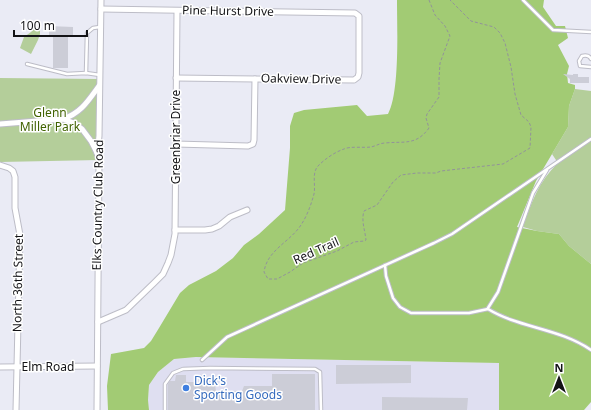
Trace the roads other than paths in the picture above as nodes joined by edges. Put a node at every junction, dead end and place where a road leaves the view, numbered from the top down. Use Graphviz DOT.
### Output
graph roads {
  1 [pos="100,0"];
  2 [pos="522,0"];
  3 [pos="100,9"];
  4 [pos="177,11"];
  5 [pos="355,13"];
  6 [pos="100,27"];
  7 [pos="591,32"];
  8 [pos="591,59"];
  9 [pos="27,64"];
  10 [pos="591,67"];
  11 [pos="86,73"];
  12 [pos="100,75"];
  13 [pos="176,78"];
  14 [pos="255,79"];
  15 [pos="99,86"];
  16 [pos="63,119"];
  17 [pos="0,124"];
  18 [pos="591,138"];
  19 [pos="176,144"];
  20 [pos="97,153"];
  21 [pos="0,165"];
  22 [pos="548,168"];
  23 [pos="247,210"];
  24 [pos="175,230"];
  25 [pos="386,265"];
  26 [pos="488,309"];
  27 [pos="98,322"];
  28 [pos="591,350"];
  29 [pos="202,360"];
  30 [pos="97,366"];
  31 [pos="0,367"];
  32 [pos="17,367"];
  33 [pos="16,410"];
  34 [pos="97,410"];
  35 [pos="165,410"];
  36 [pos="321,410"];
  1 -- 3 [label="street, Elks Country Club Road"];
  2 -- 7 [label="lane"];
  3 -- 4 [label="street, Pine Hurst Drive"];
  3 -- 6 [label="street, Elks Country Club Road"];
  4 -- 5 [label="street, Pine Hurst Drive"];
  4 -- 13 [label="street, Greenbriar Drive"];
  5 -- 14 [label="street, Oakview Drive"];
  6 -- 11 [label="lane"];
  6 -- 12 [label="street, Elks Country Club Road"];
  8 -- 10 [label="lane"];
  9 -- 11 [label="lane"];
  11 -- 12 [label="lane"];
  12 -- 15 [label="street, Elks Country Club Road"];
  13 -- 14 [label="street, Oakview Drive"];
  13 -- 19 [label="street, Greenbriar Drive"];
  14 -- 19 [label="street"];
  15 -- 16 [label="street"];
  15 -- 20 [label="street, Elks Country Club Road"];
  16 -- 17 [label="street"];
  16 -- 20 [label="street"];
  18 -- 22 [label="lane"];
  19 -- 24 [label="street, Greenbriar Drive"];
  20 -- 27 [label="street, Elks Country Club Road"];
  21 -- 32 [label="street, North 36th Street"];
  22 -- 25 [label="lane"];
  22 -- 26 [label="lane"];
  23 -- 24 [label="street"];
  24 -- 27 [label="street, Greenbriar Drive"];
  25 -- 26 [label="lane"];
  25 -- 29 [label="lane"];
  26 -- 28 [label="lane"];
  27 -- 30 [label="street, Elks Country Club Road"];
  30 -- 32 [label="street, Elm Road"];
  30 -- 34 [label="street, Elks Country Club Road"];
  31 -- 32 [label="street, Elm Road"];
  32 -- 33 [label="street, North 36th Street"];
  35 -- 36 [label="lane"];
}
